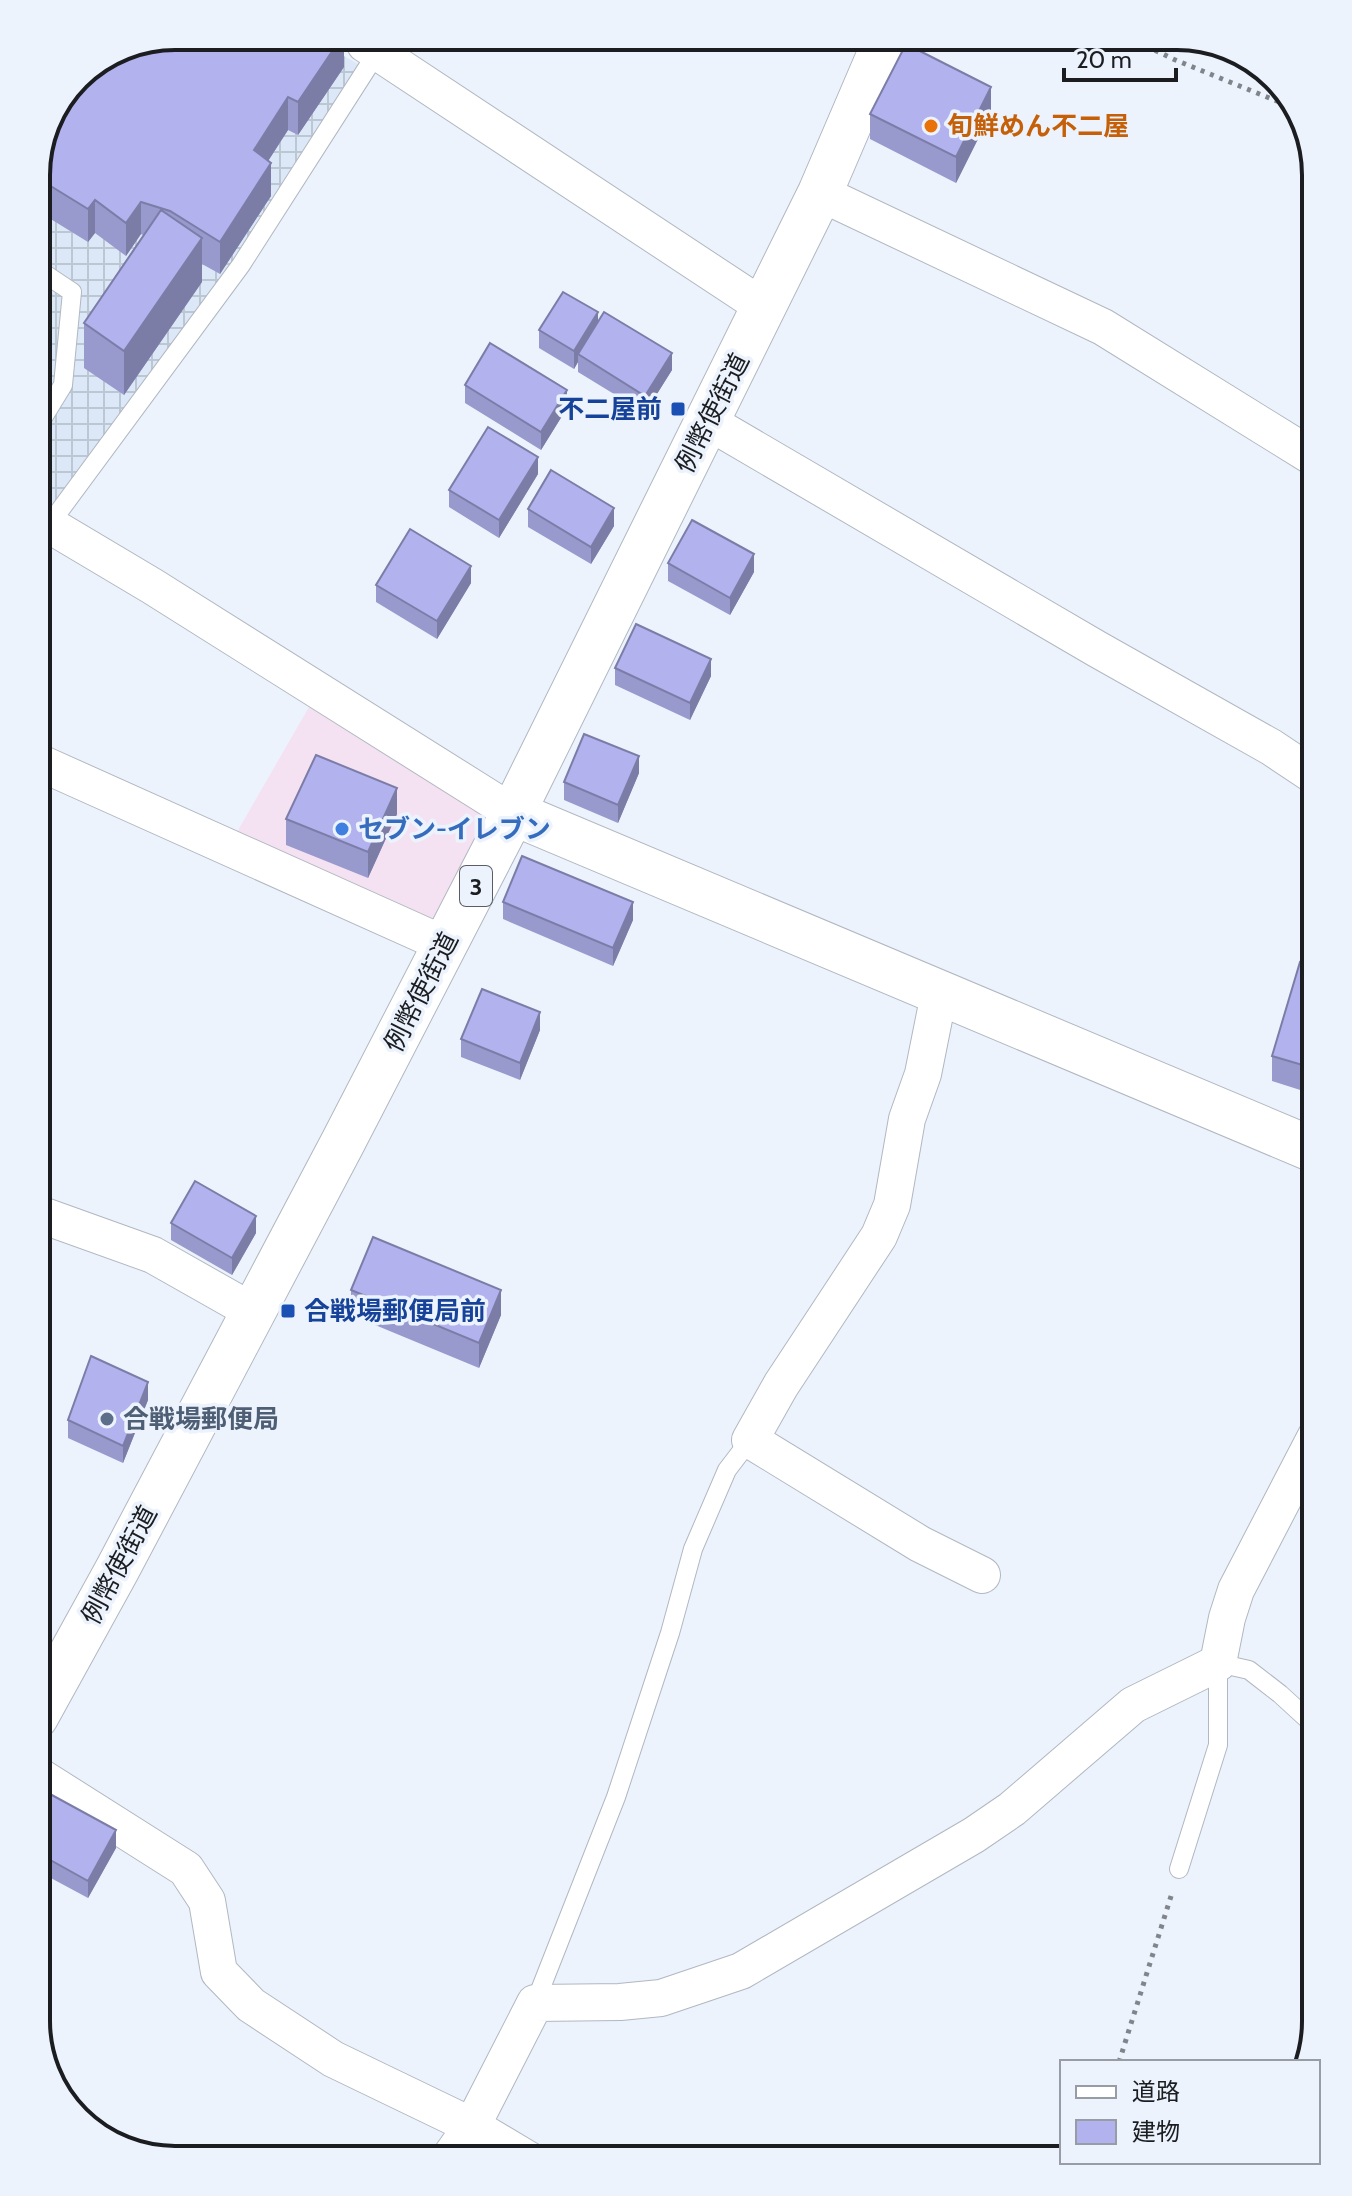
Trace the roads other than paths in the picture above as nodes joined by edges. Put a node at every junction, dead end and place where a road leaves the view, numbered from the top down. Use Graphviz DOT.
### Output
graph roads {
  1 [pos="373,50"];
  2 [pos="381,50"];
  3 [pos="881,50"];
  4 [pos="820,193"];
  5 [pos="50,277"];
  6 [pos="765,308"];
  7 [pos="50,406"];
  8 [pos="707,421"];
  9 [pos="1302,450"];
  10 [pos="50,518"];
  11 [pos="50,535"];
  12 [pos="1302,768"];
  13 [pos="50,774"];
  14 [pos="513,813"];
  15 [pos="446,945"];
  16 [pos="939,994"];
  17 [pos="1302,1145"];
  18 [pos="50,1218"];
  19 [pos="252,1311"];
  20 [pos="750,1440"];
  21 [pos="1302,1463"];
  22 [pos="982,1575"];
  23 [pos="1218,1663"];
  24 [pos="50,1692"];
  25 [pos="1302,1714"];
  26 [pos="50,1783"];
  27 [pos="1179,1869"];
  28 [pos="535,2003"];
  29 [pos="472,2126"];
  30 [pos="458,2146"];
  31 [pos="506,2146"];
  1 -- 10 [label="lane"];
  2 -- 6 [label="street"];
  3 -- 4 [label="main road, 例幣使街道 / 3"];
  4 -- 6 [label="main road, 例幣使街道 / 3"];
  4 -- 9 [label="street"];
  5 -- 7 [label="lane"];
  6 -- 8 [label="main road, 例幣使街道 / 3"];
  8 -- 12 [label="street"];
  8 -- 14 [label="main road, 例幣使街道 / 3"];
  11 -- 14 [label="street"];
  13 -- 15 [label="street"];
  14 -- 15 [label="main road, 例幣使街道 / 3"];
  14 -- 16 [label="main road"];
  15 -- 19 [label="main road, 例幣使街道 / 3"];
  16 -- 17 [label="main road"];
  16 -- 20 [label="street"];
  18 -- 19 [label="street"];
  19 -- 24 [label="main road, 例幣使街道 / 3"];
  20 -- 22 [label="street"];
  20 -- 28 [label="lane"];
  21 -- 23 [label="street"];
  23 -- 25 [label="lane"];
  23 -- 27 [label="lane"];
  23 -- 28 [label="street"];
  26 -- 29 [label="street"];
  28 -- 29 [label="street"];
  29 -- 30 [label="street"];
  29 -- 31 [label="street"];
}
